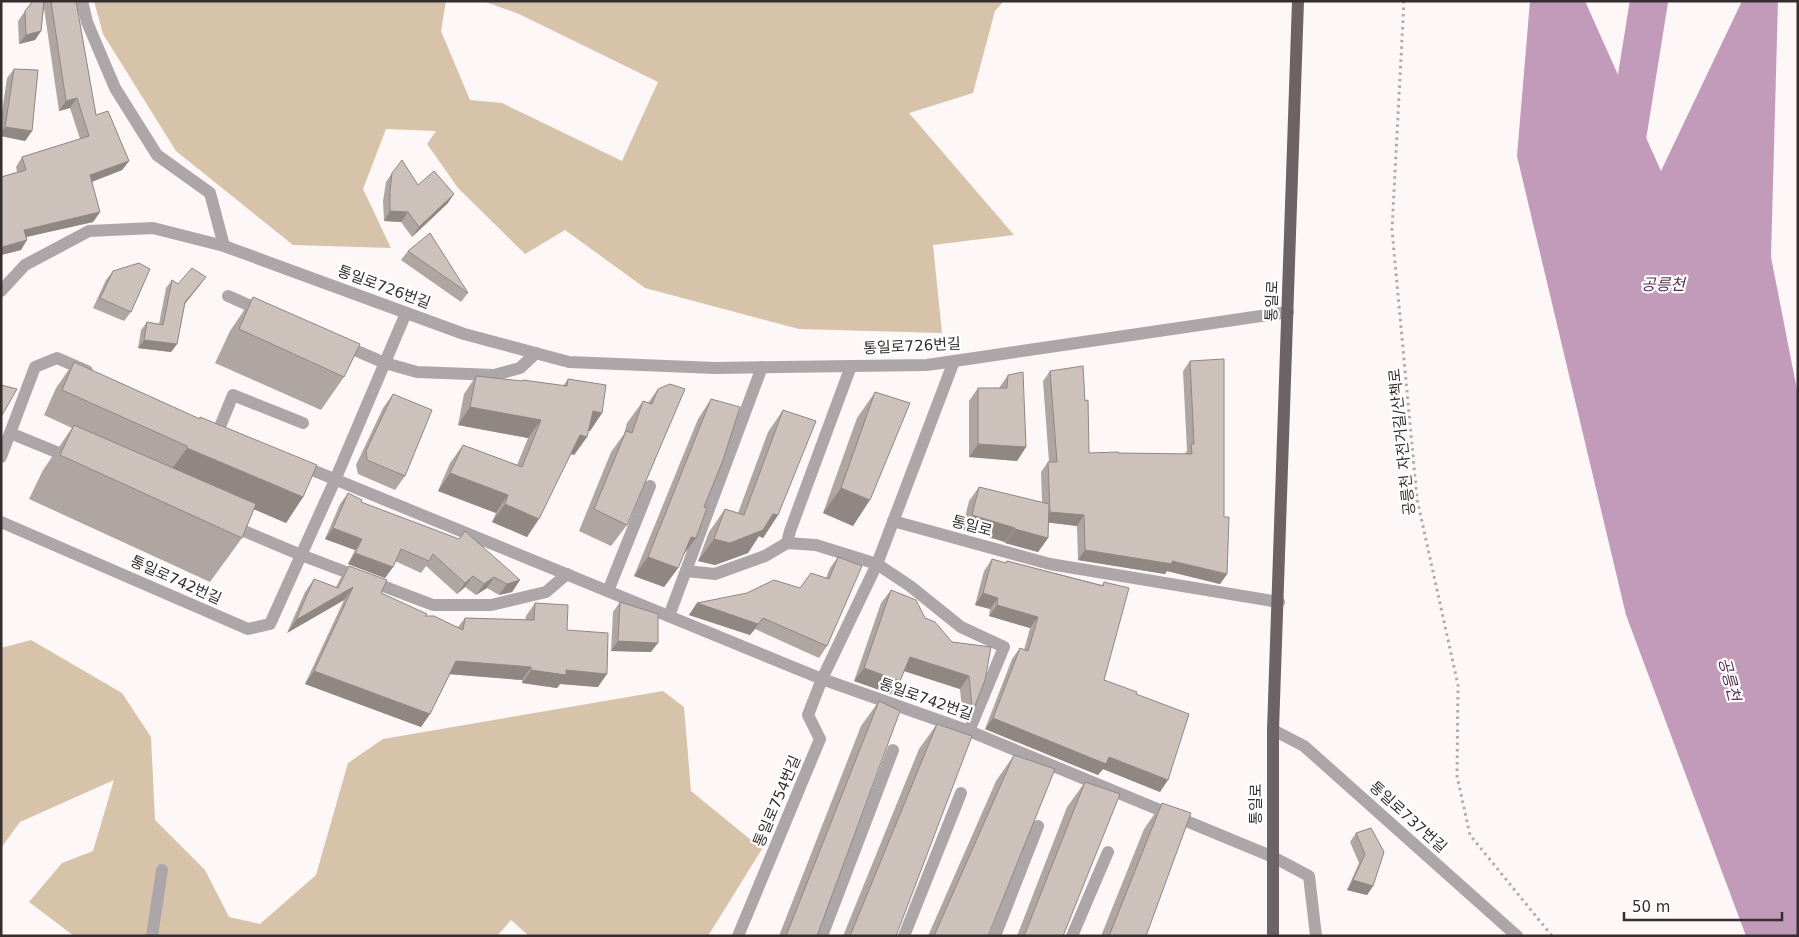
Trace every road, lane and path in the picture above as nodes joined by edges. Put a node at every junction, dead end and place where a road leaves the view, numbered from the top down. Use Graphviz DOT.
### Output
graph roads {
  1 [pos="82,1"];
  2 [pos="1298,1"];
  3 [pos="1404,1"];
  4 [pos="224,246"];
  5 [pos="1,291"];
  6 [pos="228,296"];
  7 [pos="1288,312"];
  8 [pos="406,313"];
  9 [pos="272,315"];
  10 [pos="332,341"];
  11 [pos="536,353"];
  12 [pos="954,361"];
  13 [pos="384,363"];
  14 [pos="851,366"];
  15 [pos="762,367"];
  16 [pos="102,378"];
  17 [pos="303,424"];
  18 [pos="219,429"];
  19 [pos="10,433"];
  20 [pos="1,457"];
  21 [pos="290,460"];
  22 [pos="80,461"];
  23 [pos="335,480"];
  24 [pos="650,486"];
  25 [pos="217,519"];
  26 [pos="893,521"];
  27 [pos="1,522"];
  28 [pos="787,543"];
  29 [pos="301,555"];
  30 [pos="877,564"];
  31 [pos="686,571"];
  32 [pos="567,574"];
  33 [pos="608,592"];
  34 [pos="1278,602"];
  35 [pos="669,616"];
  36 [pos="822,679"];
  37 [pos="1273,730"];
  38 [pos="969,731"];
  39 [pos="893,750"];
  40 [pos="961,793"];
  41 [pos="1038,826"];
  42 [pos="1108,852"];
  43 [pos="1273,856"];
  44 [pos="162,870"];
  45 [pos="152,936"];
  46 [pos="738,936"];
  47 [pos="822,936"];
  48 [pos="904,936"];
  49 [pos="995,936"];
  50 [pos="1072,936"];
  51 [pos="1273,936"];
  52 [pos="1316,936"];
  53 [pos="1517,936"];
  54 [pos="1552,936"];
  1 -- 4 [label="street"];
  2 -- 7 [label="main road, 통일로"];
  3 -- 54 [label="path, 공릉천 자전거길/산책로"];
  4 -- 5 [label="street, 통일로726번길"];
  4 -- 8 [label="street, 통일로726번길"];
  6 -- 9 [label="street"];
  7 -- 12 [label="street, 통일로726번길"];
  7 -- 34 [label="main road, 통일로"];
  8 -- 11 [label="street, 통일로726번길"];
  8 -- 13 [label="street"];
  10 -- 13 [label="street"];
  11 -- 13 [label="street"];
  11 -- 15 [label="street, 통일로726번길"];
  12 -- 14 [label="street, 통일로726번길"];
  12 -- 26 [label="street, 통일로754번길"];
  13 -- 23 [label="street"];
  14 -- 15 [label="street, 통일로726번길"];
  14 -- 28 [label="street"];
  15 -- 31 [label="street"];
  16 -- 19 [label="street"];
  17 -- 18 [label="street"];
  19 -- 20 [label="street"];
  19 -- 22 [label="street"];
  21 -- 23 [label="street, 통일로742번길"];
  23 -- 29 [label="street, 통일로742번길"];
  23 -- 32 [label="street, 통일로742번길"];
  24 -- 33 [label="street"];
  25 -- 29 [label="street"];
  26 -- 30 [label="street, 통일로754번길"];
  26 -- 34 [label="street, 통일로"];
  27 -- 29 [label="street, 통일로742번길"];
  28 -- 30 [label="street"];
  28 -- 31 [label="street"];
  29 -- 32 [label="street"];
  30 -- 36 [label="street, 통일로754번길"];
  30 -- 38 [label="street"];
  31 -- 35 [label="street"];
  32 -- 33 [label="street, 통일로742번길"];
  33 -- 35 [label="street, 통일로742번길"];
  34 -- 37 [label="main road, 통일로"];
  35 -- 36 [label="street, 통일로742번길"];
  36 -- 38 [label="street, 통일로742번길"];
  36 -- 46 [label="street, 통일로754번길"];
  37 -- 43 [label="main road, 통일로"];
  37 -- 53 [label="street, 통일로737번길"];
  38 -- 43 [label="street, 통일로742번길"];
  39 -- 47 [label="street"];
  40 -- 48 [label="street"];
  41 -- 49 [label="street"];
  42 -- 50 [label="street"];
  43 -- 51 [label="main road, 통일로"];
  43 -- 52 [label="street"];
  44 -- 45 [label="street"];
}
